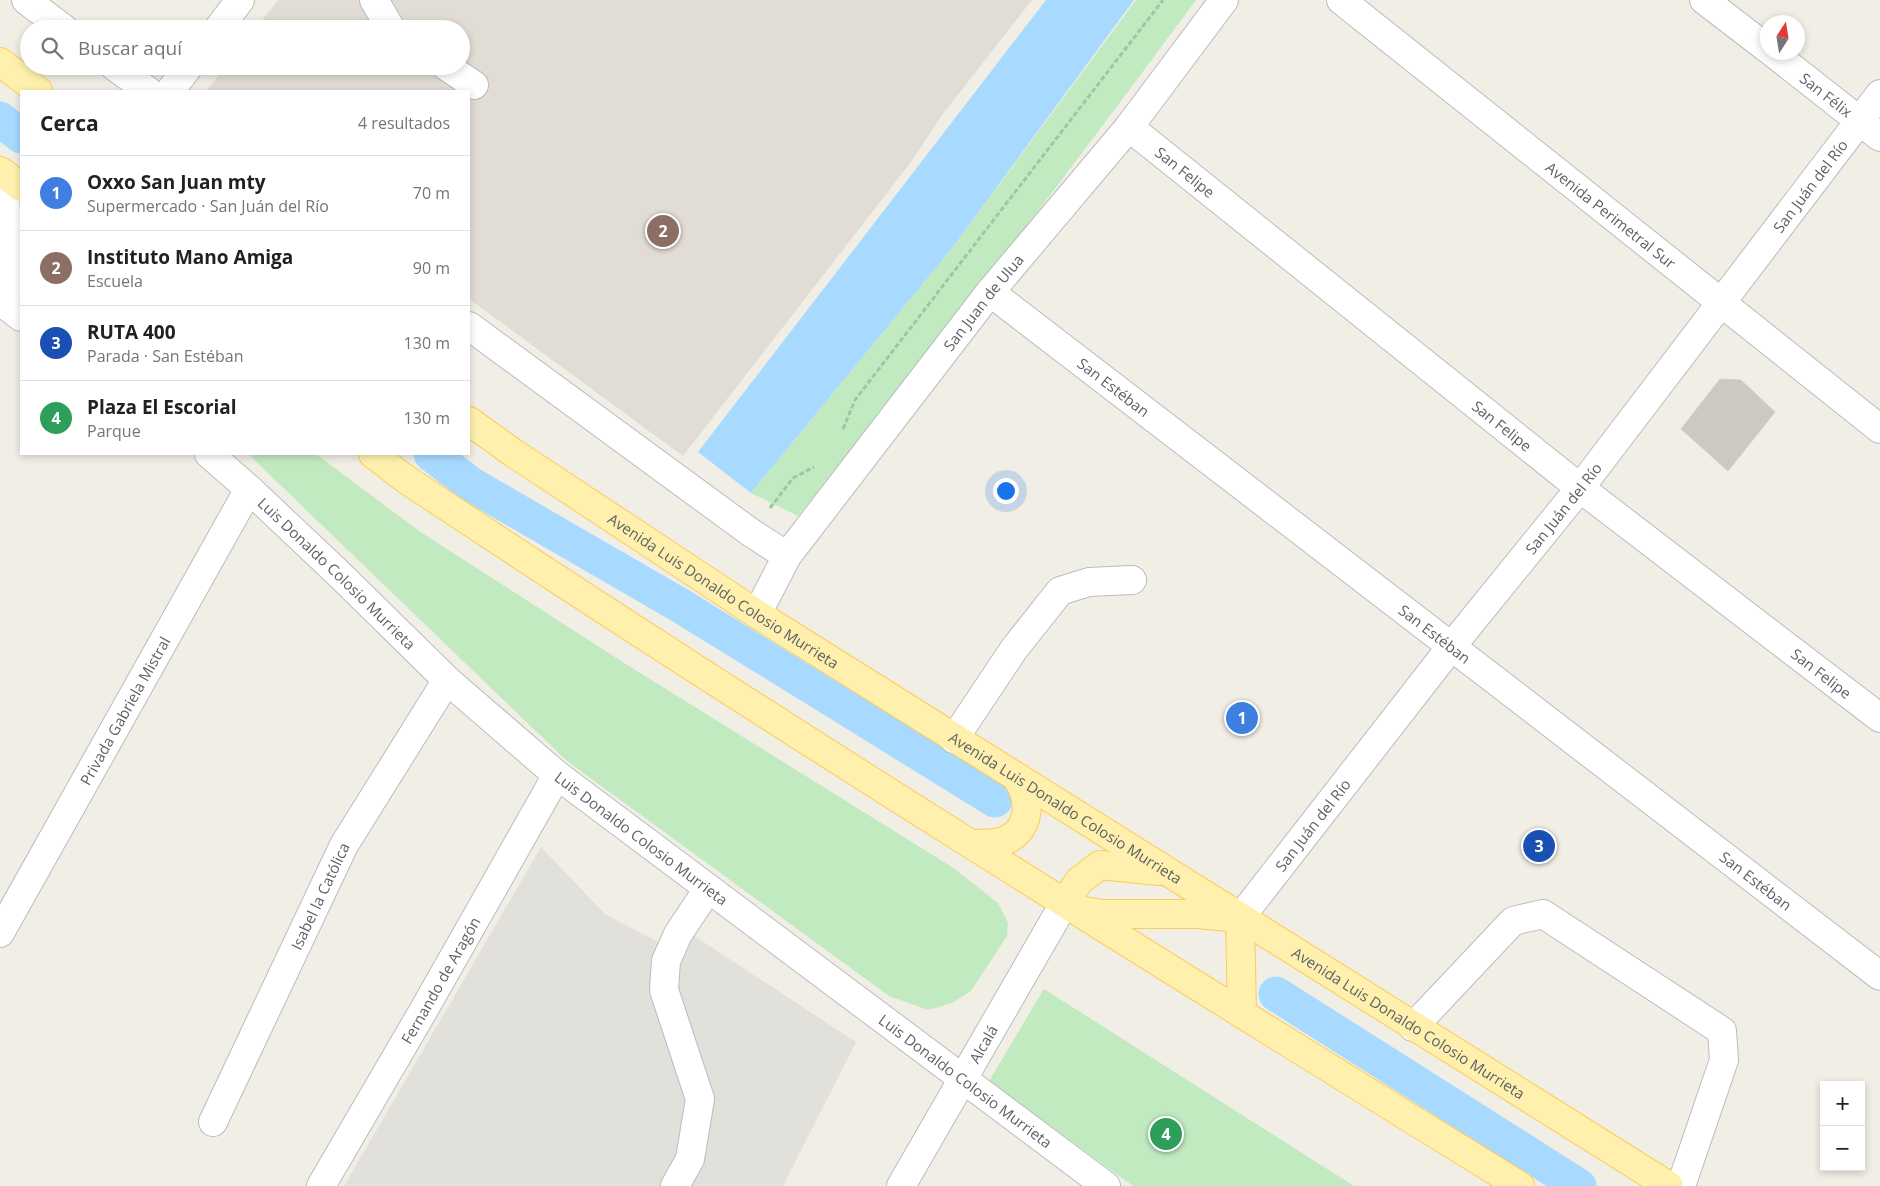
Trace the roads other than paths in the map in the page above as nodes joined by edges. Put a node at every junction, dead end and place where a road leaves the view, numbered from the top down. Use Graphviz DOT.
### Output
graph roads {
  1 [pos="26,0"];
  2 [pos="240,0"];
  3 [pos="374,0"];
  4 [pos="1224,0"];
  5 [pos="1341,0"];
  6 [pos="1704,0"];
  7 [pos="52,20"];
  8 [pos="225,20"];
  9 [pos="386,20"];
  10 [pos="1760,43"];
  11 [pos="1782,60"];
  12 [pos="0,62"];
  13 [pos="126,75"];
  14 [pos="182,75"];
  15 [pos="459,75"];
  16 [pos="474,85"];
  17 [pos="37,90"];
  18 [pos="147,90"];
  19 [pos="171,90"];
  20 [pos="1880,94"];
  21 [pos="1858,120"];
  22 [pos="1130,127"];
  23 [pos="1880,137"];
  24 [pos="8,177"];
  25 [pos="990,292"];
  26 [pos="9,298"];
  27 [pos="1721,302"];
  28 [pos="470,327"];
  29 [pos="470,422"];
  30 [pos="1880,430"];
  31 [pos="210,455"];
  32 [pos="374,455"];
  33 [pos="1580,488"];
  34 [pos="250,489"];
  35 [pos="787,556"];
  36 [pos="1132,580"];
  37 [pos="757,614"];
  38 [pos="1452,647"];
  39 [pos="446,680"];
  40 [pos="1880,718"];
  41 [pos="954,739"];
  42 [pos="557,775"];
  43 [pos="1016,777"];
  44 [pos="973,844"];
  45 [pos="1169,873"];
  46 [pos="708,889"];
  47 [pos="1071,906"];
  48 [pos="1240,918"];
  49 [pos="0,934"];
  50 [pos="1880,976"];
  51 [pos="1242,1014"];
  52 [pos="1413,1026"];
  53 [pos="961,1079"];
  54 [pos="213,1122"];
  55 [pos="321,1186"];
  56 [pos="675,1186"];
  57 [pos="901,1186"];
  58 [pos="1106,1186"];
  59 [pos="1520,1186"];
  60 [pos="1668,1186"];
  61 [pos="1681,1186"];
  1 -- 7 [label="street"];
  2 -- 8 [label="street"];
  3 -- 9 [label="street"];
  4 -- 22 [label="street, San Juan de Ulua"];
  5 -- 27 [label="street, Avenida Perimetral Sur"];
  6 -- 10 [label="street"];
  11 -- 21 [label="street, San Félix"];
  12 -- 17 [label="main road"];
  13 -- 18 [label="street"];
  14 -- 19 [label="street"];
  15 -- 16 [label="street"];
  20 -- 21 [label="street, San Juán del Río"];
  21 -- 23 [label="street, San Félix"];
  21 -- 27 [label="street, San Juán del Río"];
  22 -- 25 [label="street, San Juan de Ulua"];
  22 -- 33 [label="street, San Felipe"];
  24 -- 26 [label="street"];
  25 -- 35 [label="street, San Juan de Ulua"];
  25 -- 38 [label="street, San Estéban"];
  27 -- 30 [label="street, Avenida Perimetral Sur"];
  27 -- 33 [label="street, San Juán del Río"];
  28 -- 35 [label="street"];
  29 -- 37 [label="main road, Avenida Luis Donaldo Colosio Murrieta"];
  31 -- 34 [label="street, Luis Donaldo Colosio Murrieta"];
  32 -- 44 [label="main road"];
  33 -- 38 [label="street, San Juán del Río"];
  33 -- 40 [label="street, San Felipe"];
  34 -- 39 [label="street, Luis Donaldo Colosio Murrieta"];
  34 -- 49 [label="street, Privada Gabriela Mistral"];
  35 -- 37 [label="street, San Juan de Ulua"];
  36 -- 41 [label="street"];
  37 -- 41 [label="main road, Avenida Luis Donaldo Colosio Murrieta"];
  38 -- 48 [label="street, San Juán del Río"];
  38 -- 50 [label="street, San Estéban"];
  39 -- 42 [label="street, Luis Donaldo Colosio Murrieta"];
  39 -- 54 [label="street, Isabel la Católica"];
  41 -- 43 [label="main road, Avenida Luis Donaldo Colosio Murrieta"];
  42 -- 46 [label="street, Luis Donaldo Colosio Murrieta"];
  42 -- 55 [label="street, Fernando de Aragón"];
  43 -- 44 [label="main road"];
  43 -- 45 [label="main road, Avenida Luis Donaldo Colosio Murrieta"];
  44 -- 47 [label="main road"];
  45 -- 47 [label="main road"];
  45 -- 48 [label="main road, Avenida Luis Donaldo Colosio Murrieta"];
  46 -- 53 [label="street, Luis Donaldo Colosio Murrieta"];
  46 -- 56 [label="street"];
  47 -- 48 [label="main road"];
  47 -- 51 [label="main road"];
  47 -- 53 [label="street, Alcalá"];
  48 -- 51 [label="main road"];
  48 -- 52 [label="main road, Avenida Luis Donaldo Colosio Murrieta"];
  51 -- 59 [label="main road"];
  52 -- 60 [label="main road, Avenida Luis Donaldo Colosio Murrieta"];
  52 -- 61 [label="street"];
  53 -- 57 [label="street, Alcalá"];
  53 -- 58 [label="street, Luis Donaldo Colosio Murrieta"];
}
